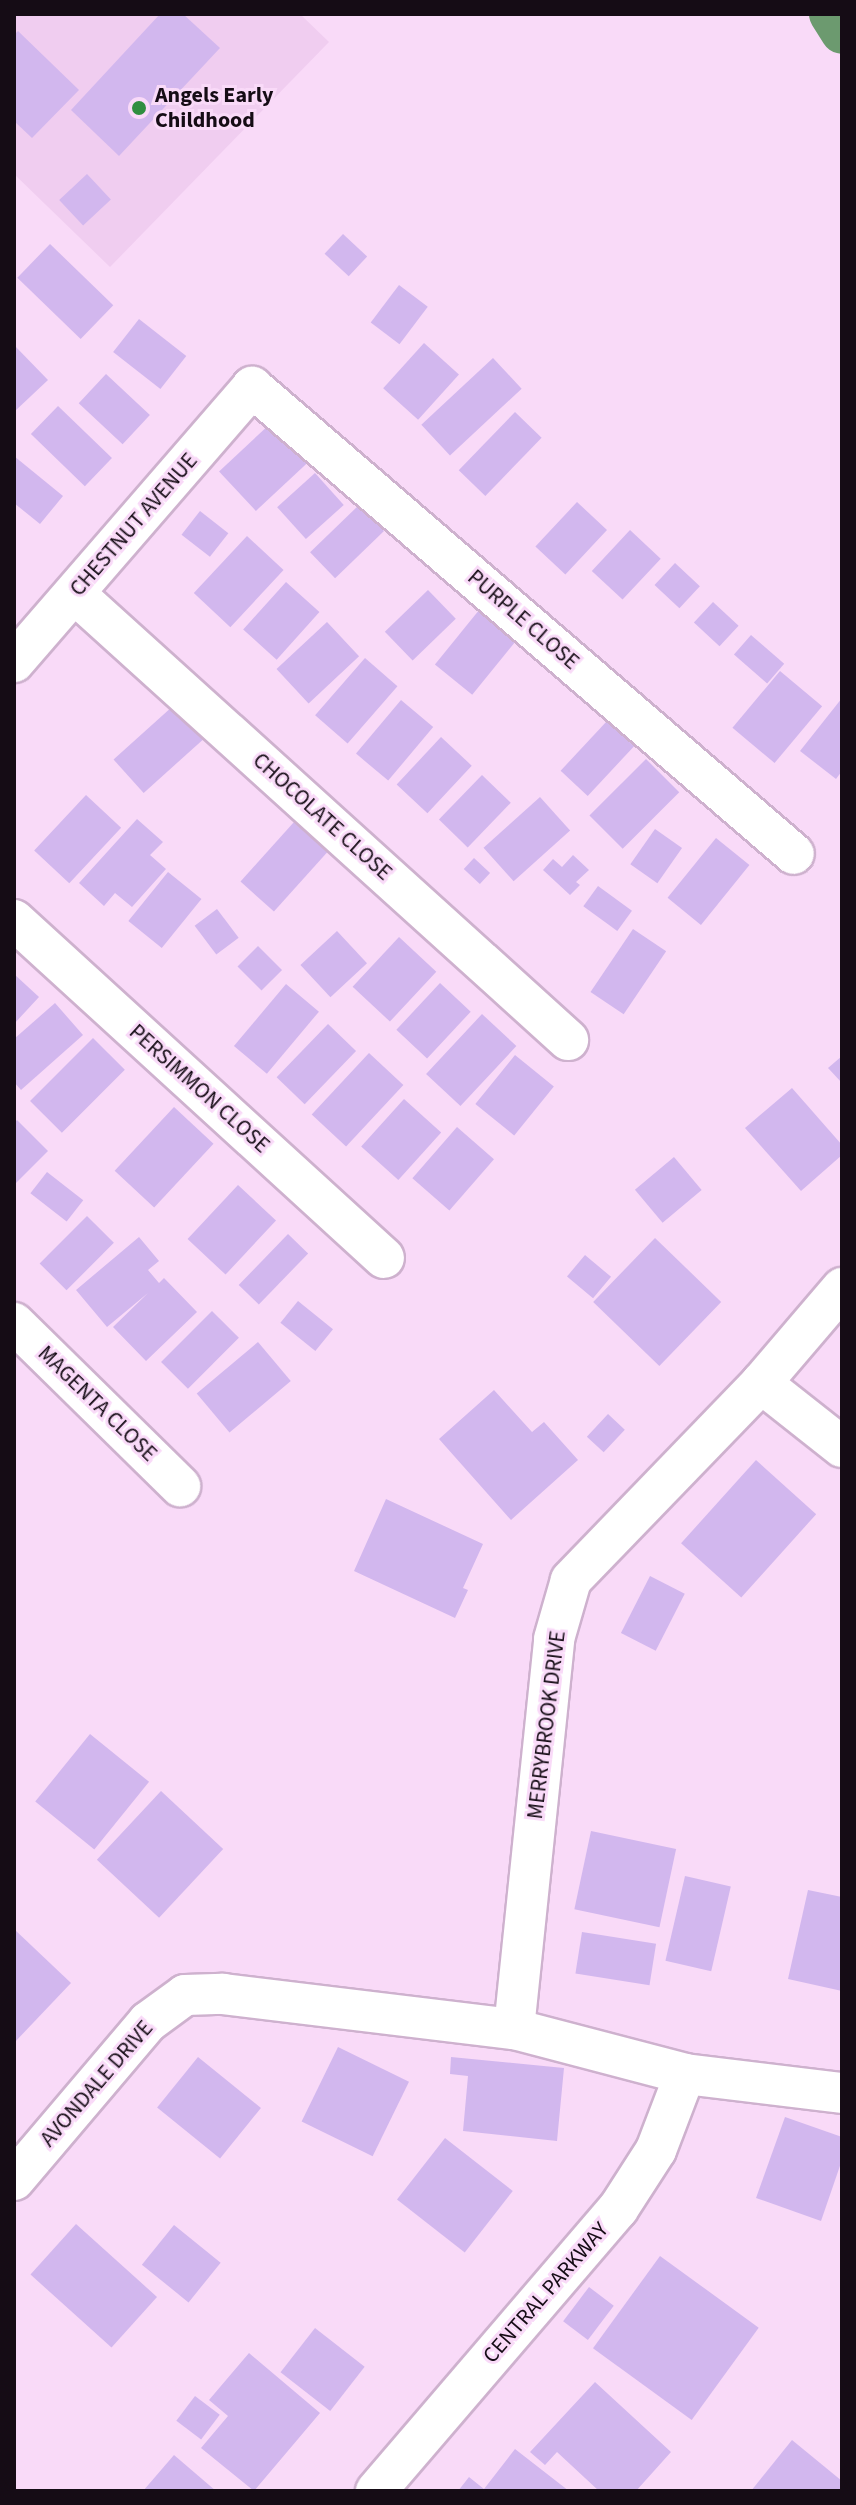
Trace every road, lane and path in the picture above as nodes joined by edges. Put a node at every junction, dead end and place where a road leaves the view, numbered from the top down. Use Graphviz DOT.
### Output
graph roads {
  1 [pos="252,387"];
  2 [pos="75,594"];
  3 [pos="14,662"];
  4 [pos="794,854"];
  5 [pos="14,920"];
  6 [pos="568,1040"];
  7 [pos="384,1258"];
  8 [pos="842,1288"];
  9 [pos="14,1323"];
  10 [pos="761,1383"];
  11 [pos="842,1447"];
  12 [pos="180,1486"];
  13 [pos="514,2029"];
  14 [pos="685,2074"];
  15 [pos="842,2093"];
  16 [pos="14,2180"];
  17 [pos="376,2491"];
  1 -- 2 [label="street, CHESTNUT AVENUE"];
  1 -- 4 [label="street, PURPLE CLOSE"];
  2 -- 3 [label="street, CHESTNUT AVENUE"];
  2 -- 6 [label="street, CHOCOLATE CLOSE"];
  5 -- 7 [label="street, PERSIMMON CLOSE"];
  8 -- 10 [label="street, MERRYBROOK DRIVE"];
  9 -- 12 [label="street, MAGENTA CLOSE"];
  10 -- 11 [label="street"];
  10 -- 13 [label="street, MERRYBROOK DRIVE"];
  13 -- 14 [label="street"];
  13 -- 16 [label="street, AVONDALE DRIVE"];
  14 -- 15 [label="street"];
  14 -- 17 [label="street, CENTRAL PARKWAY"];
}
